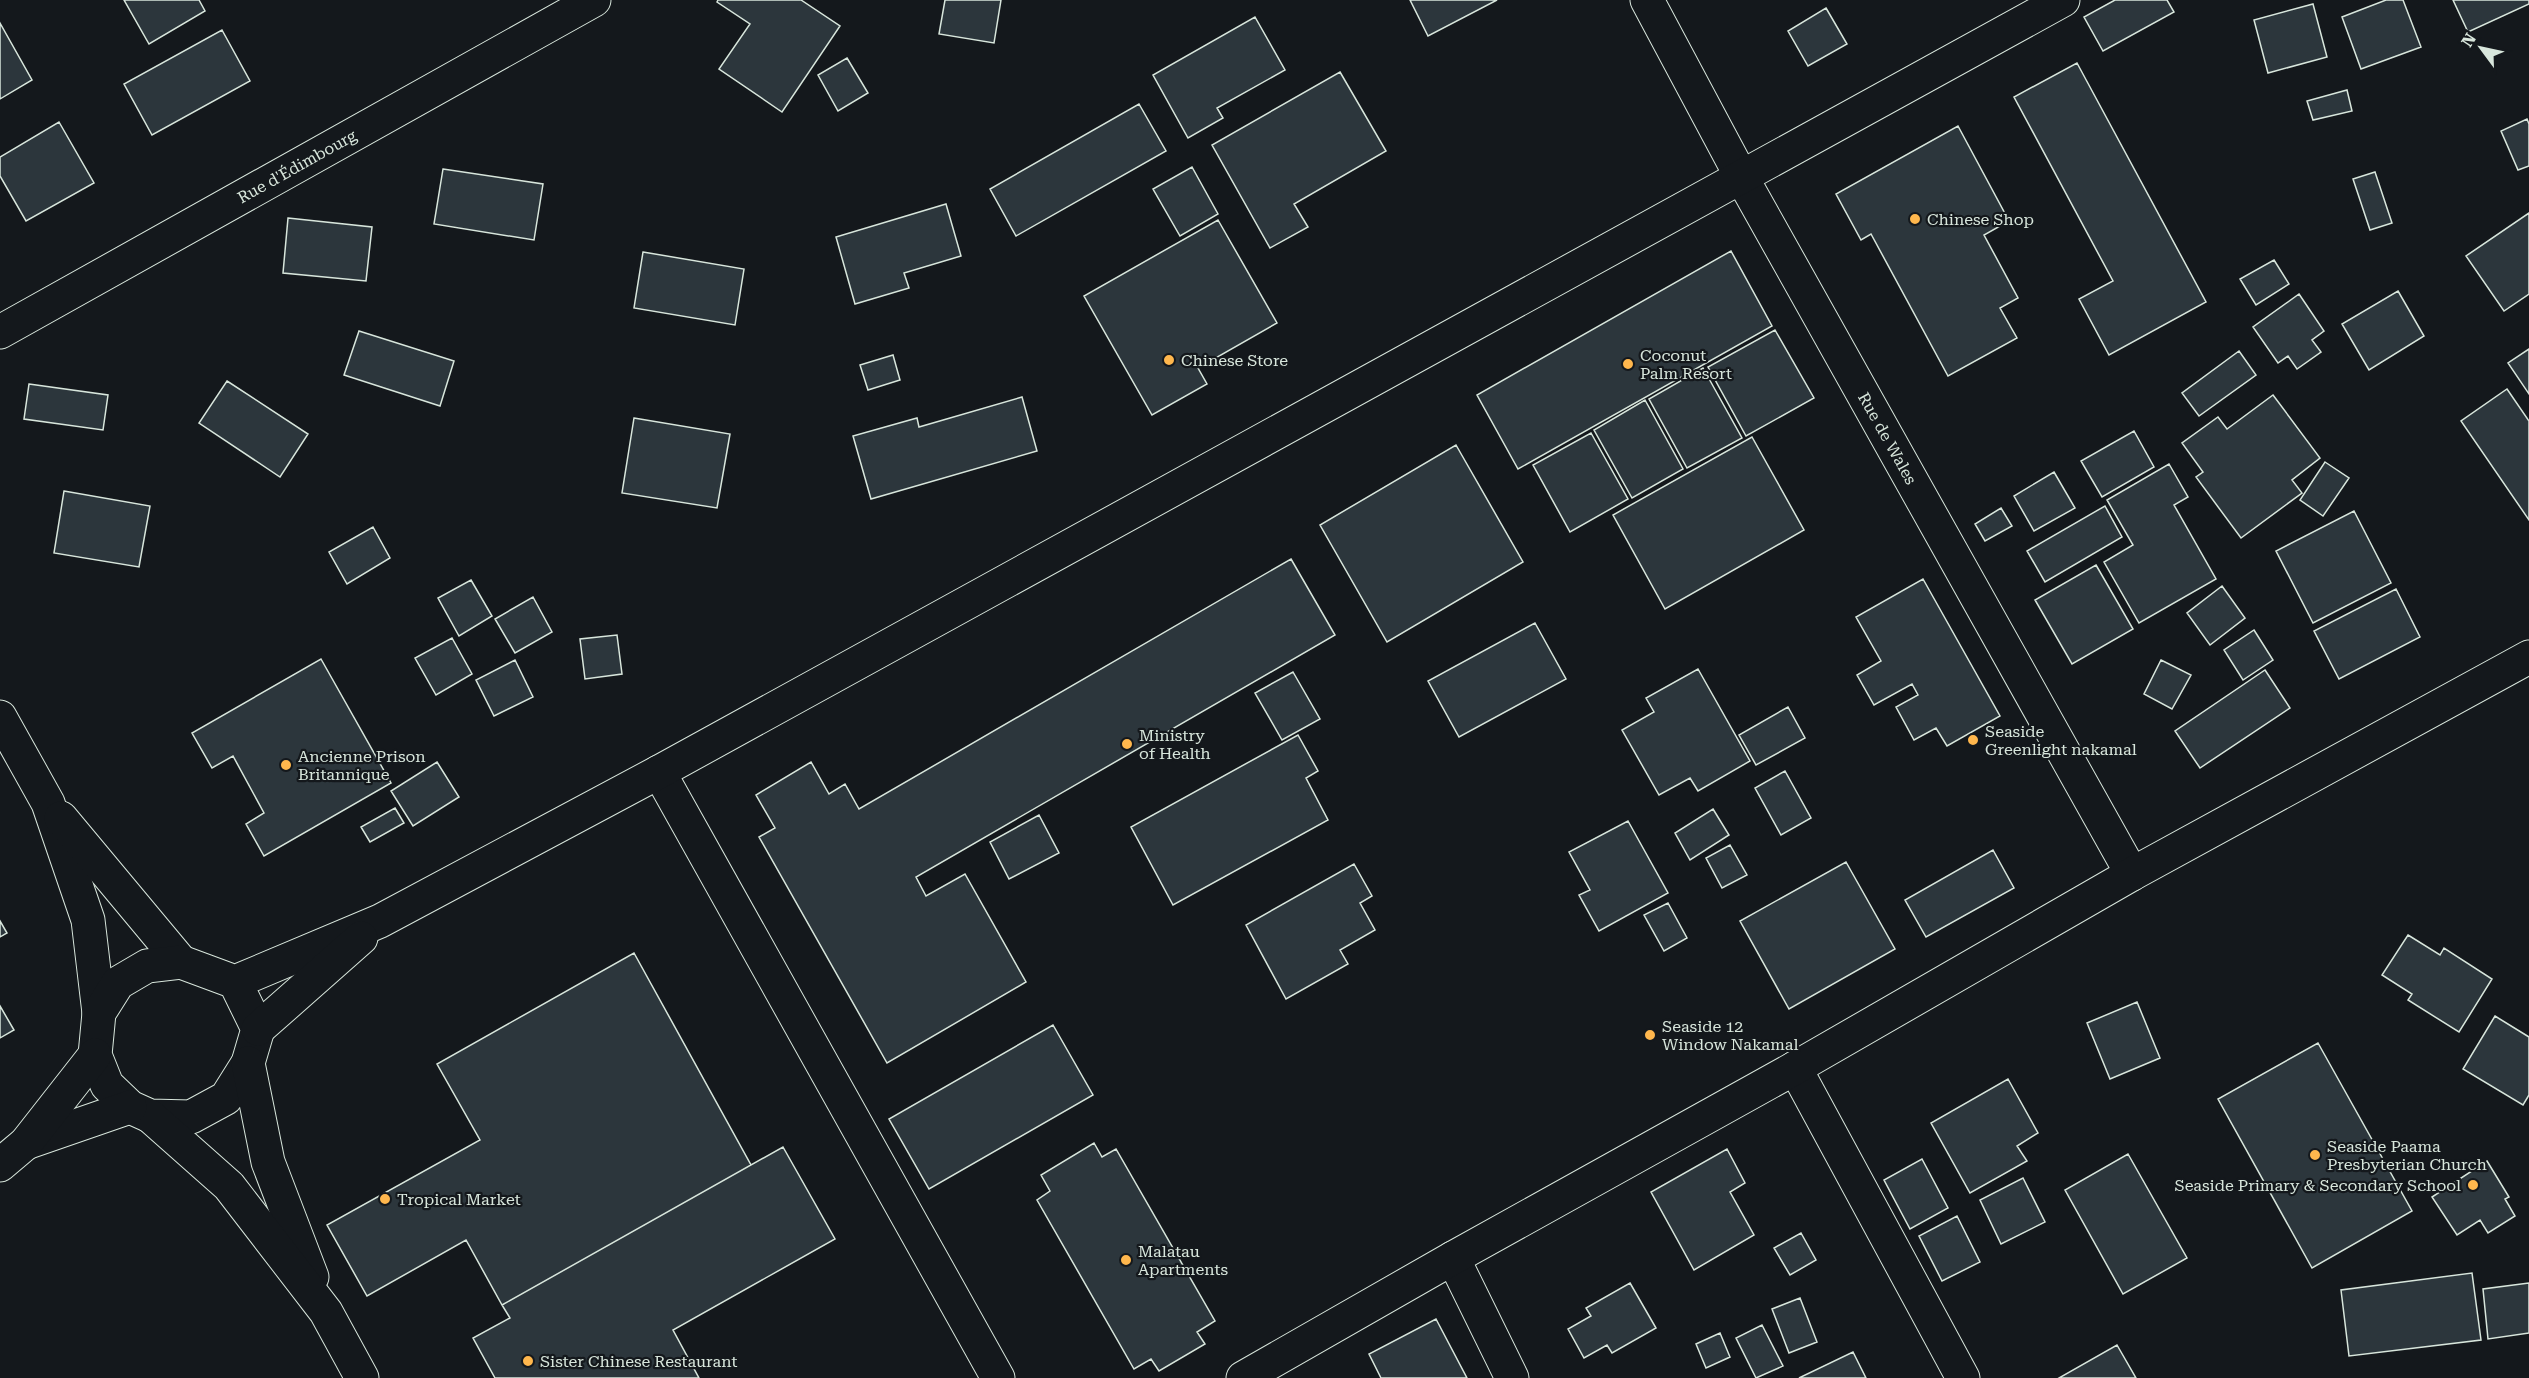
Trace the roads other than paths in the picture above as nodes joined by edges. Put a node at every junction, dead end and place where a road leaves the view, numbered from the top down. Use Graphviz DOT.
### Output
graph roads {
  1 [pos="594,0"];
  2 [pos="1647,0"];
  3 [pos="2063,0"];
  4 [pos="1742,178"];
  5 [pos="0,332"];
  6 [pos="2529,657"];
  7 [pos="0,717"];
  8 [pos="659,772"];
  9 [pos="48,803"];
  10 [pos="2132,874"];
  11 [pos="380,921"];
  12 [pos="181,962"];
  13 [pos="235,982"];
  14 [pos="99,1013"];
  15 [pos="258,1029"];
  16 [pos="95,1055"];
  17 [pos="248,1063"];
  18 [pos="1795,1068"];
  19 [pos="140,1112"];
  20 [pos="26,1143"];
  21 [pos="0,1165"];
  22 [pos="1453,1258"];
  23 [pos="326,1312"];
  24 [pos="362,1378"];
  25 [pos="998,1378"];
  26 [pos="1243,1378"];
  27 [pos="1512,1378"];
  28 [pos="1963,1378"];
  1 -- 5 [label="street, Rue d'Édimbourg"];
  2 -- 4 [label="street, Rue de Wales"];
  3 -- 4 [label="street"];
  4 -- 8 [label="street"];
  4 -- 10 [label="street, Rue de Wales"];
  6 -- 10 [label="street"];
  7 -- 9 [label="street"];
  8 -- 11 [label="street"];
  8 -- 25 [label="street"];
  9 -- 12 [label="street"];
  9 -- 14 [label="street"];
  10 -- 18 [label="street"];
  11 -- 13 [label="street"];
  11 -- 15 [label="street"];
  12 -- 13 [label="street"];
  12 -- 14 [label="street"];
  13 -- 15 [label="street"];
  14 -- 16 [label="street"];
  15 -- 17 [label="street"];
  16 -- 19 [label="street"];
  16 -- 20 [label="street"];
  17 -- 19 [label="street"];
  17 -- 23 [label="street"];
  18 -- 22 [label="street"];
  18 -- 28 [label="street"];
  19 -- 20 [label="street"];
  19 -- 23 [label="street"];
  20 -- 21 [label="street"];
  22 -- 26 [label="street"];
  22 -- 27 [label="street"];
  23 -- 24 [label="street"];
}
